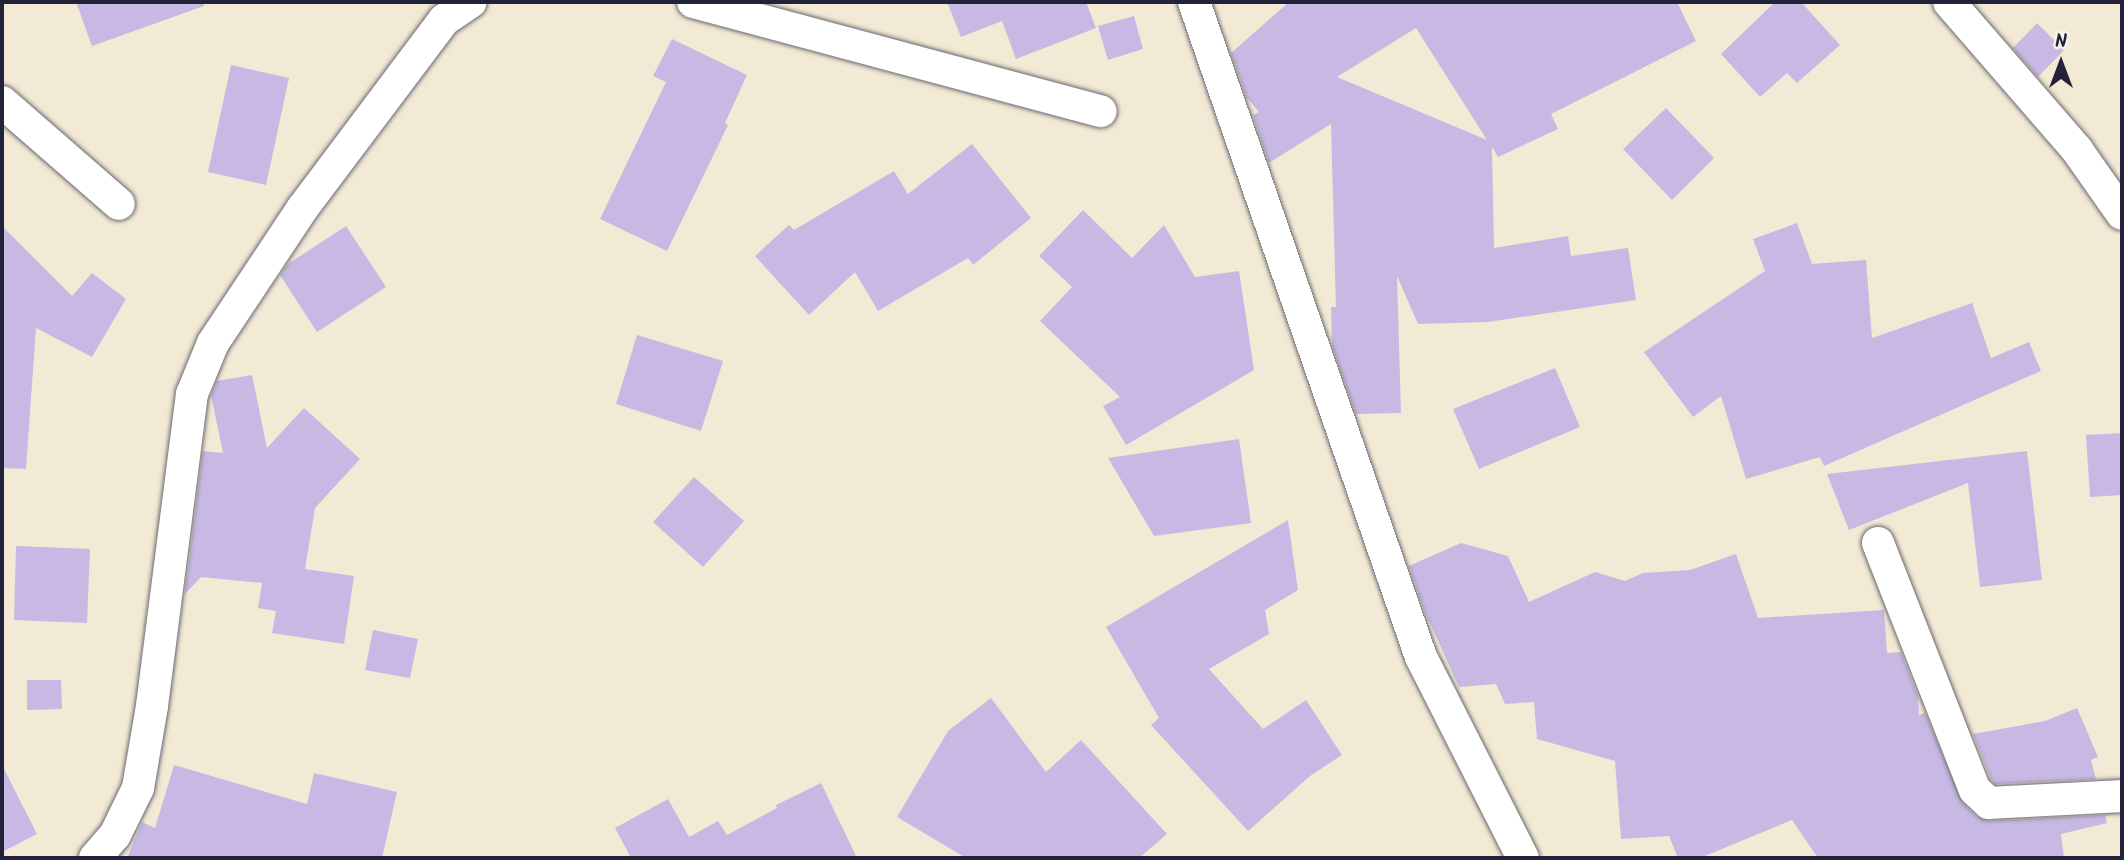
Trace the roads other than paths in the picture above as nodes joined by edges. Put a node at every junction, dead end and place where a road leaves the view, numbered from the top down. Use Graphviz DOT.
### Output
graph roads {
  1 [pos="471,2"];
  2 [pos="692,2"];
  3 [pos="1194,2"];
  4 [pos="1949,2"];
  5 [pos="2,102"];
  6 [pos="1101,111"];
  7 [pos="119,204"];
  8 [pos="2122,214"];
  9 [pos="1878,543"];
  10 [pos="2122,796"];
  11 [pos="95,858"];
  12 [pos="1522,858"];
  1 -- 11 [label="street"];
  2 -- 6 [label="street"];
  3 -- 12 [label="street"];
  4 -- 8 [label="street"];
  5 -- 7 [label="street"];
  9 -- 10 [label="street"];
}
